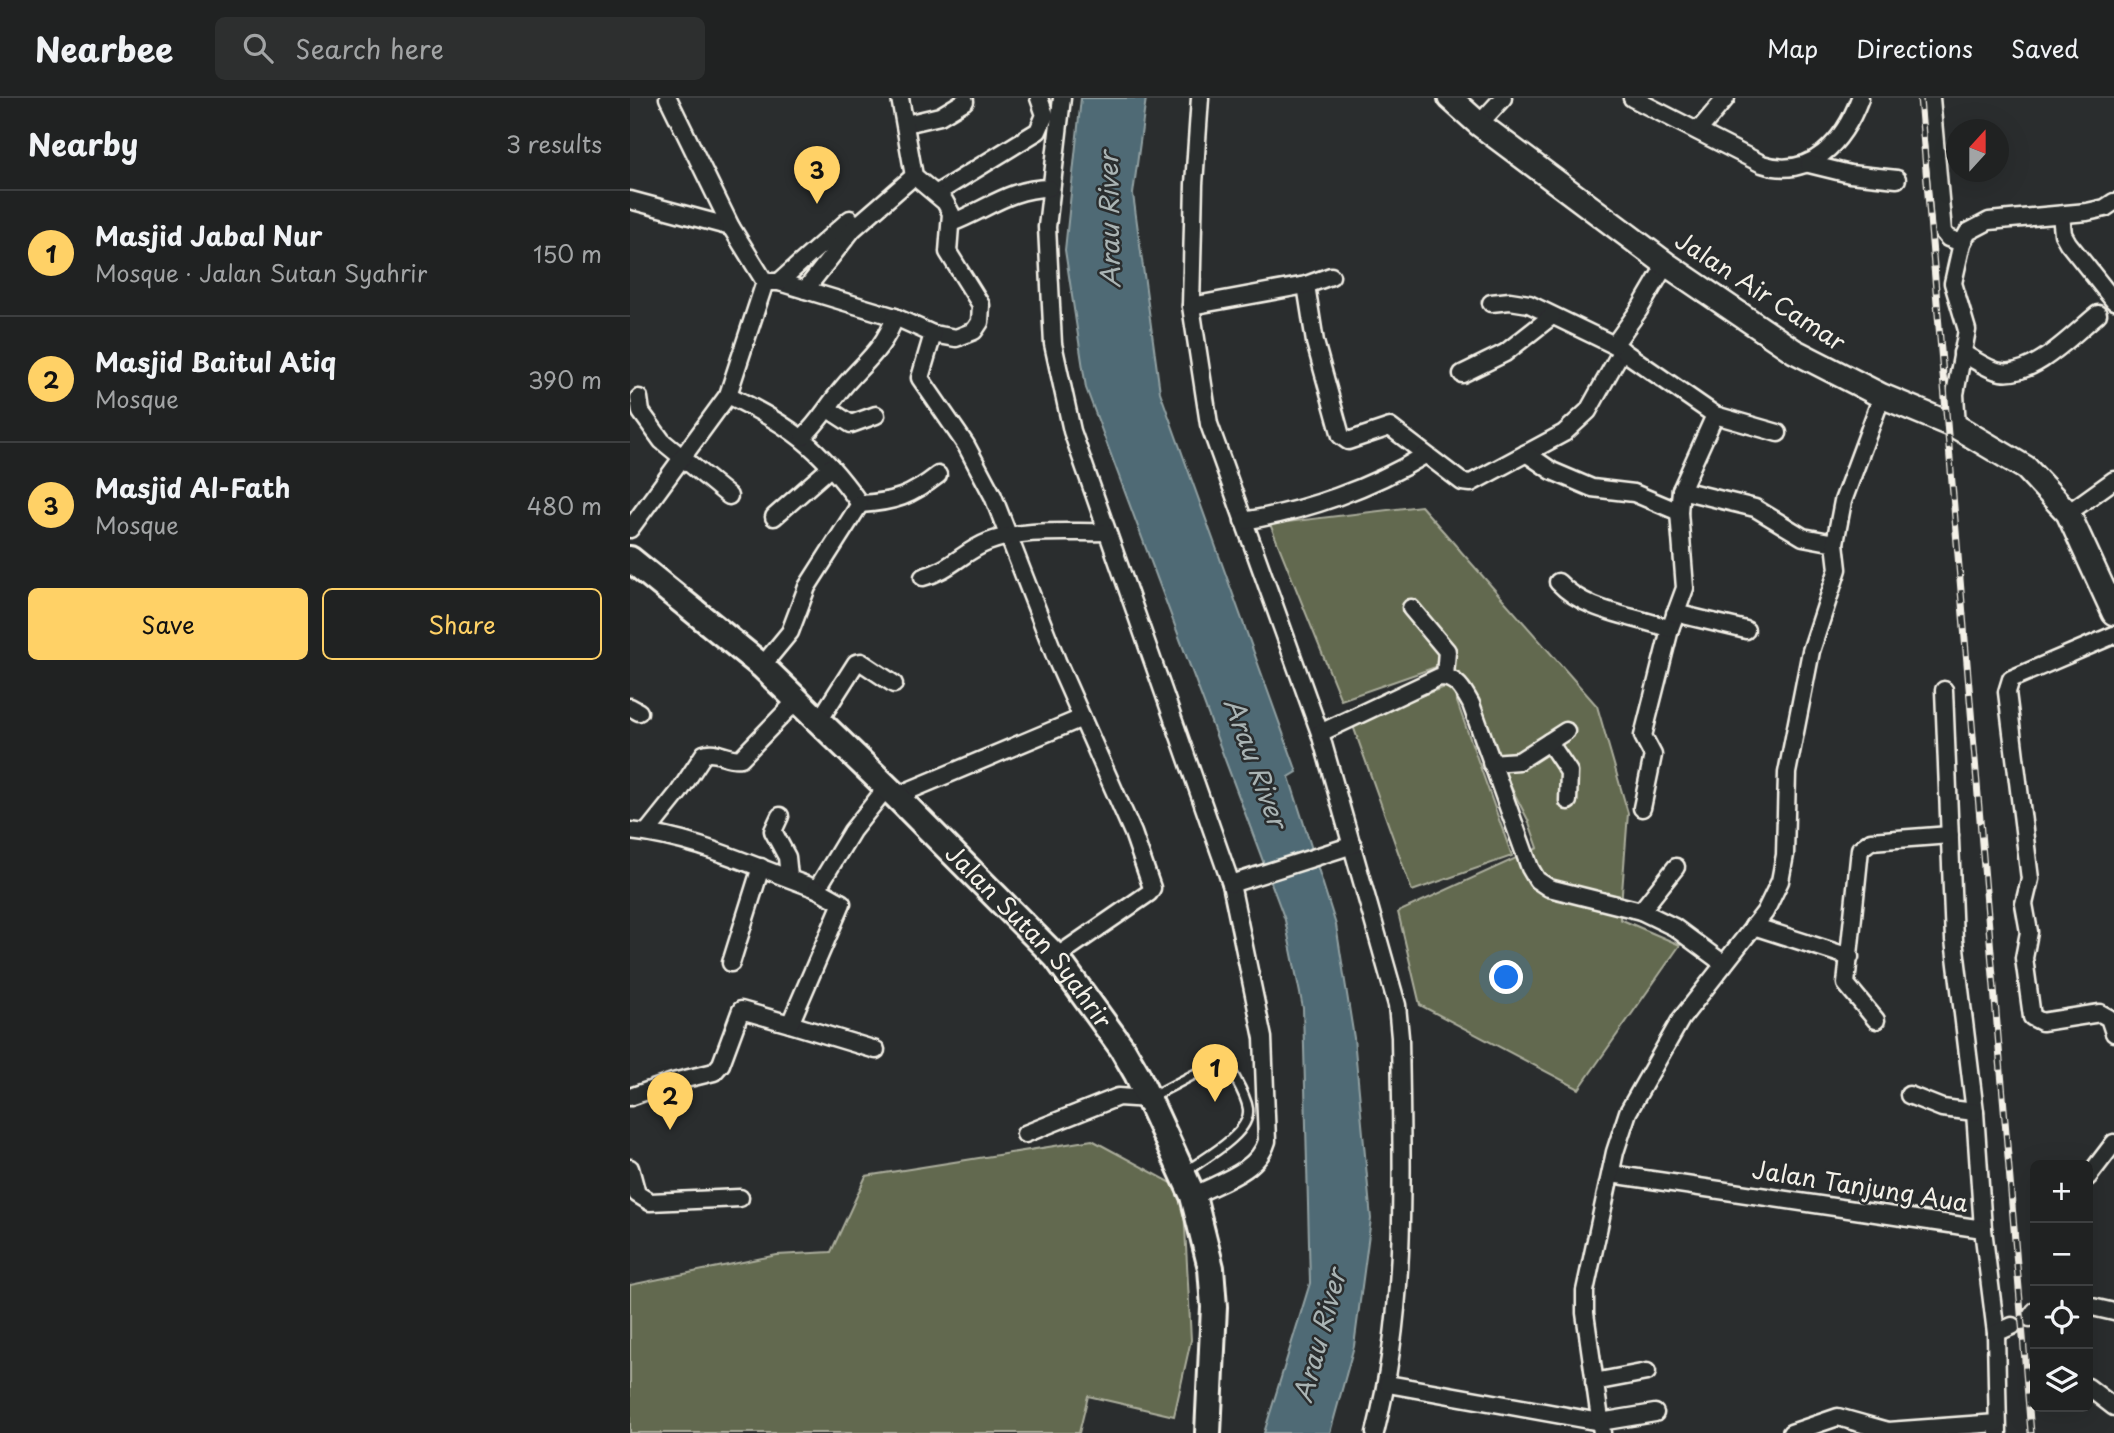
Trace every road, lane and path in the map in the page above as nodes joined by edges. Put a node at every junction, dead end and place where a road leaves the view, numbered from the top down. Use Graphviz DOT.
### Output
graph roads {
  1 [pos="668,98"];
  2 [pos="901,98"];
  3 [pos="1039,98"];
  4 [pos="1062,98"];
  5 [pos="1200,98"];
  6 [pos="1450,98"];
  7 [pos="1503,98"];
  8 [pos="1632,98"];
  9 [pos="1726,98"];
  10 [pos="1860,98"];
  11 [pos="1931,98"];
  12 [pos="965,101"];
  13 [pos="906,124"];
  14 [pos="1479,124"];
  15 [pos="1698,131"];
  16 [pos="1809,164"];
  17 [pos="914,176"];
  18 [pos="1897,179"];
  19 [pos="1049,188"];
  20 [pos="937,194"];
  21 [pos="2114,202"];
  22 [pos="631,205"];
  23 [pos="2061,215"];
  24 [pos="853,216"];
  25 [pos="951,222"];
  26 [pos="731,227"];
  27 [pos="1962,243"];
  28 [pos="1666,264"];
  29 [pos="1331,276"];
  30 [pos="772,282"];
  31 [pos="1306,285"];
  32 [pos="805,289"];
  33 [pos="2114,301"];
  34 [pos="1491,303"];
  35 [pos="1191,306"];
  36 [pos="2098,314"];
  37 [pos="1552,316"];
  38 [pos="895,317"];
  39 [pos="933,334"];
  40 [pos="1618,347"];
  41 [pos="1962,353"];
  42 [pos="1462,374"];
  43 [pos="728,395"];
  44 [pos="1882,396"];
  45 [pos="639,398"];
  46 [pos="828,409"];
  47 [pos="876,415"];
  48 [pos="1715,415"];
  49 [pos="1957,427"];
  50 [pos="1778,433"];
  51 [pos="803,437"];
  52 [pos="1526,453"];
  53 [pos="1425,455"];
  54 [pos="684,456"];
  55 [pos="831,467"];
  56 [pos="938,475"];
  57 [pos="2114,480"];
  58 [pos="1681,490"];
  59 [pos="729,496"];
  60 [pos="860,504"];
  61 [pos="1679,512"];
  62 [pos="2068,513"];
  63 [pos="774,517"];
  64 [pos="1243,521"];
  65 [pos="630,529"];
  66 [pos="1107,532"];
  67 [pos="1009,536"];
  68 [pos="1835,543"];
  69 [pos="630,559"];
  70 [pos="923,577"];
  71 [pos="1558,582"];
  72 [pos="1411,608"];
  73 [pos="1675,613"];
  74 [pos="2114,613"];
  75 [pos="1670,629"];
  76 [pos="1746,630"];
  77 [pos="2114,635"];
  78 [pos="762,666"];
  79 [pos="1445,676"];
  80 [pos="894,684"];
  81 [pos="1944,691"];
  82 [pos="797,699"];
  83 [pos="1083,718"];
  84 [pos="819,721"];
  85 [pos="1566,731"];
  86 [pos="1320,733"];
  87 [pos="1549,742"];
  88 [pos="1491,763"];
  89 [pos="892,792"];
  90 [pos="1568,801"];
  91 [pos="1642,808"];
  92 [pos="780,816"];
  93 [pos="638,831"];
  94 [pos="1950,835"];
  95 [pos="1353,845"];
  96 [pos="761,867"];
  97 [pos="1676,867"];
  98 [pos="789,877"];
  99 [pos="1231,884"];
  100 [pos="817,889"];
  101 [pos="1641,911"];
  102 [pos="1754,926"];
  103 [pos="1056,957"];
  104 [pos="1850,957"];
  105 [pos="731,964"];
  106 [pos="1724,964"];
  107 [pos="1876,1020"];
  108 [pos="790,1024"];
  109 [pos="2114,1033"];
  110 [pos="876,1049"];
  111 [pos="1909,1095"];
  112 [pos="630,1097"];
  113 [pos="1149,1098"];
  114 [pos="1975,1112"];
  115 [pos="1025,1134"];
  116 [pos="2114,1143"];
  117 [pos="630,1168"];
  118 [pos="2093,1170"];
  119 [pos="1611,1174"];
  120 [pos="1188,1185"];
  121 [pos="740,1198"];
  122 [pos="1983,1229"];
  123 [pos="2093,1307"];
  124 [pos="2114,1312"];
  125 [pos="2012,1326"];
  126 [pos="1996,1333"];
  127 [pos="1647,1372"];
  128 [pos="1594,1382"];
  129 [pos="1388,1384"];
  130 [pos="2093,1391"];
  131 [pos="2114,1407"];
  132 [pos="1655,1413"];
  133 [pos="1601,1427"];
  134 [pos="1998,1428"];
  135 [pos="1206,1432"];
  136 [pos="1888,1432"];
  137 [pos="1375,1433"];
  138 [pos="1791,1433"];
  1 -- 26 [label="street"];
  2 -- 13 [label="street"];
  3 -- 20 [label="street"];
  4 -- 19 [label="street"];
  5 -- 35 [label="street"];
  6 -- 14 [label="main road, Jalan Air Camar"];
  7 -- 14 [label="street"];
  8 -- 15 [label="street"];
  9 -- 15 [label="street"];
  10 -- 16 [label="street"];
  11 -- 27 [label="street"];
  12 -- 13 [label="street"];
  13 -- 17 [label="street"];
  14 -- 28 [label="main road, Jalan Air Camar"];
  15 -- 16 [label="street"];
  16 -- 18 [label="street"];
  17 -- 20 [label="street"];
  17 -- 32 [label="street"];
  19 -- 25 [label="street"];
  19 -- 66 [label="street"];
  20 -- 25 [label="street"];
  21 -- 23 [label="street"];
  22 -- 26 [label="street"];
  23 -- 27 [label="street"];
  23 -- 33 [label="street"];
  24 -- 30 [label="street"];
  25 -- 39 [label="street"];
  26 -- 30 [label="street"];
  27 -- 41 [label="street"];
  28 -- 40 [label="street"];
  28 -- 44 [label="main road, Jalan Air Camar"];
  29 -- 31 [label="street"];
  30 -- 32 [label="street"];
  30 -- 43 [label="street"];
  31 -- 35 [label="street"];
  31 -- 53 [label="street"];
  32 -- 38 [label="street"];
  34 -- 37 [label="street"];
  35 -- 64 [label="street"];
  36 -- 41 [label="street"];
  37 -- 40 [label="street"];
  37 -- 42 [label="street"];
  38 -- 39 [label="street"];
  38 -- 46 [label="street"];
  39 -- 67 [label="street"];
  40 -- 48 [label="street"];
  40 -- 52 [label="street"];
  41 -- 49 [label="street"];
  43 -- 51 [label="street"];
  43 -- 54 [label="street"];
  44 -- 49 [label="main road, Jalan Air Camar"];
  44 -- 68 [label="street"];
  45 -- 54 [label="street"];
  46 -- 47 [label="street"];
  46 -- 51 [label="street"];
  48 -- 50 [label="street"];
  48 -- 58 [label="street"];
  49 -- 62 [label="main road, Jalan Air Camar"];
  51 -- 55 [label="street"];
  52 -- 53 [label="street"];
  52 -- 61 [label="street"];
  53 -- 64 [label="street"];
  54 -- 59 [label="street"];
  54 -- 65 [label="street"];
  55 -- 60 [label="street"];
  55 -- 63 [label="street"];
  56 -- 60 [label="street"];
  57 -- 62 [label="street"];
  58 -- 61 [label="street"];
  58 -- 68 [label="street"];
  60 -- 78 [label="street"];
  61 -- 73 [label="street"];
  62 -- 74 [label="main road, Jalan Air Camar"];
  64 -- 86 [label="street"];
  66 -- 67 [label="street"];
  66 -- 99 [label="street"];
  67 -- 70 [label="street"];
  67 -- 83 [label="street"];
  68 -- 102 [label="street"];
  69 -- 78 [label="main road, Jalan Sutan Syahrir"];
  71 -- 75 [label="street"];
  72 -- 79 [label="street"];
  73 -- 75 [label="street"];
  73 -- 76 [label="street"];
  75 -- 91 [label="street"];
  77 -- 109 [label="street"];
  78 -- 82 [label="main road, Jalan Sutan Syahrir"];
  79 -- 86 [label="street"];
  79 -- 88 [label="street"];
  80 -- 84 [label="street"];
  81 -- 94 [label="street"];
  82 -- 84 [label="main road, Jalan Sutan Syahrir"];
  82 -- 93 [label="street"];
  83 -- 89 [label="street"];
  83 -- 103 [label="street"];
  84 -- 89 [label="main road, Jalan Sutan Syahrir"];
  85 -- 87 [label="street"];
  86 -- 95 [label="street"];
  87 -- 88 [label="street"];
  87 -- 90 [label="street"];
  88 -- 101 [label="street"];
  89 -- 100 [label="street"];
  89 -- 103 [label="main road, Jalan Sutan Syahrir"];
  92 -- 98 [label="street"];
  93 -- 96 [label="street"];
  94 -- 104 [label="street"];
  94 -- 114 [label="street"];
  95 -- 99 [label="street"];
  95 -- 129 [label="street"];
  96 -- 98 [label="street"];
  96 -- 105 [label="street"];
  97 -- 101 [label="street"];
  98 -- 100 [label="street"];
  99 -- 120 [label="street"];
  100 -- 108 [label="street"];
  101 -- 106 [label="street"];
  102 -- 104 [label="street"];
  102 -- 106 [label="street"];
  103 -- 113 [label="main road, Jalan Sutan Syahrir"];
  104 -- 107 [label="street"];
  106 -- 119 [label="street"];
  108 -- 110 [label="street"];
  108 -- 112 [label="street"];
  111 -- 114 [label="street"];
  113 -- 115 [label="street"];
  113 -- 120 [label="main road, Jalan Sutan Syahrir"];
  113 -- 120 [label="lane"];
  114 -- 122 [label="street"];
  116 -- 118 [label="street"];
  117 -- 121 [label="street"];
  119 -- 122 [label="street, Jalan Tanjung Aua"];
  119 -- 128 [label="street"];
  120 -- 135 [label="main road, Jalan Sutan Syahrir"];
  122 -- 126 [label="street, Jalan Tanjung Aua"];
  123 -- 124 [label="street"];
  125 -- 126 [label="street"];
  126 -- 134 [label="street, Jalan Tanjung Aua"];
  127 -- 128 [label="street"];
  128 -- 133 [label="street"];
  129 -- 133 [label="street"];
  129 -- 137 [label="street"];
  130 -- 131 [label="street"];
  132 -- 133 [label="street"];
  134 -- 136 [label="street"];
  136 -- 138 [label="street"];
}
